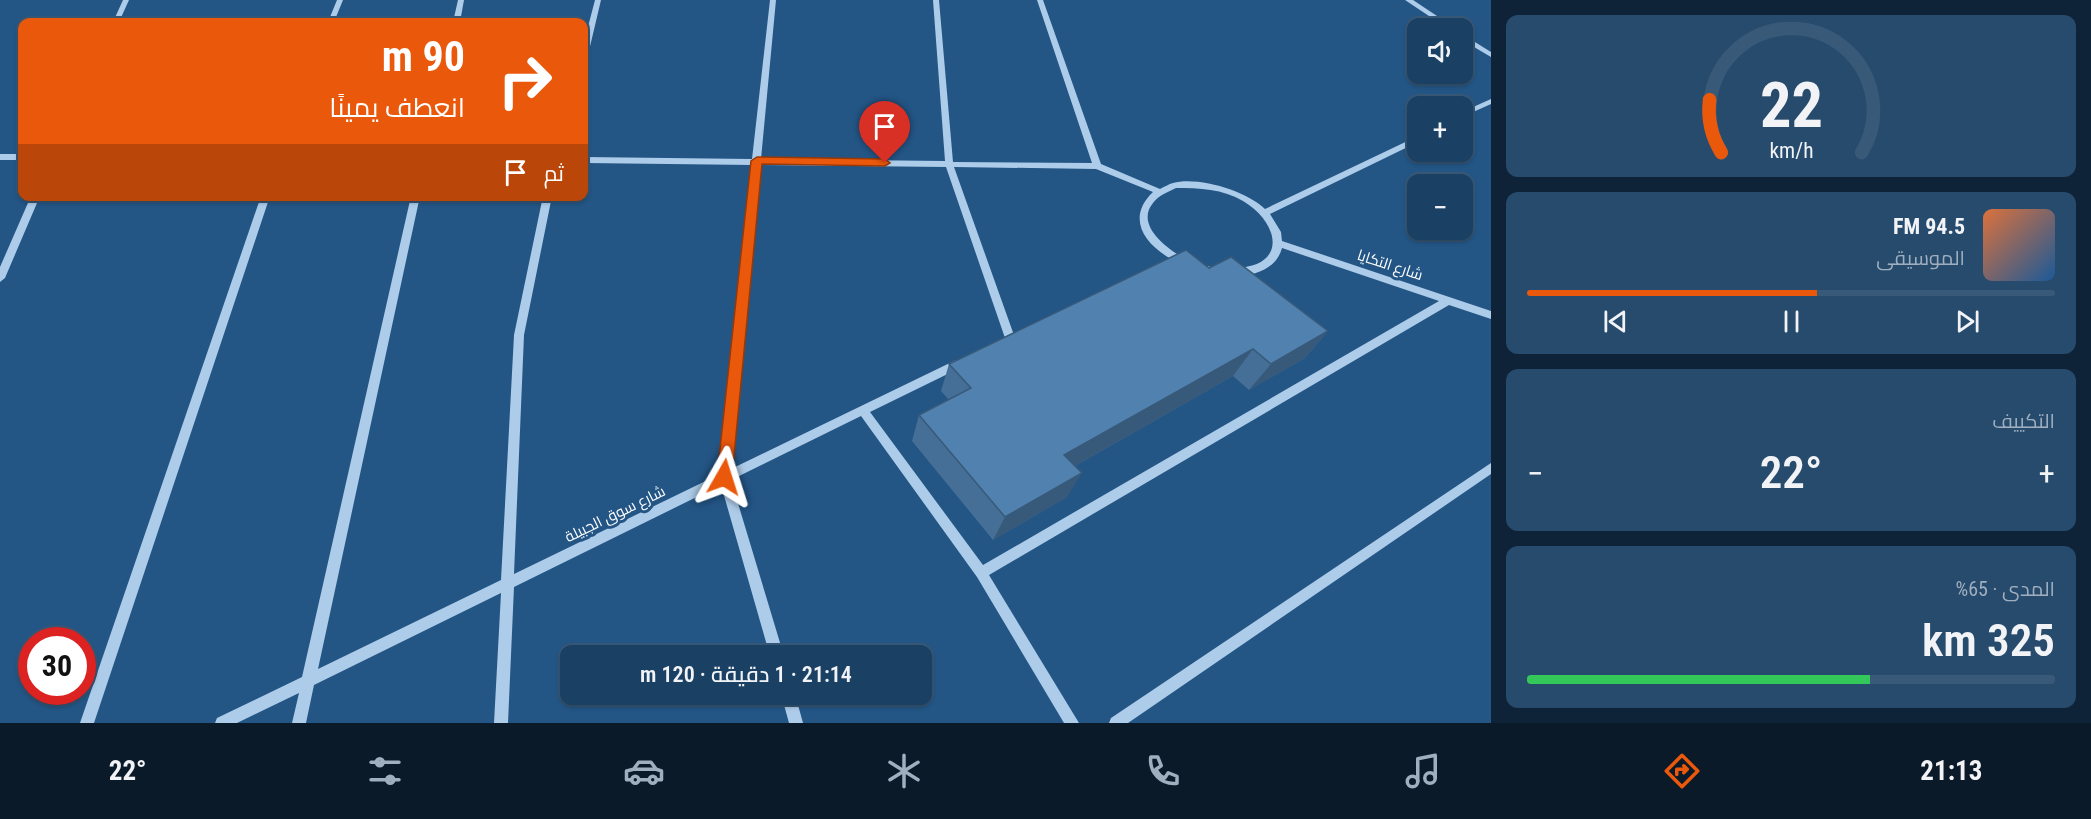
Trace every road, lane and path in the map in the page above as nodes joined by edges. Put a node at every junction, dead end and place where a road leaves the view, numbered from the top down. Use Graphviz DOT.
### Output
graph roads {
  1 [pos="126,0"];
  2 [pos="340,0"];
  3 [pos="461,0"];
  4 [pos="598,0"];
  5 [pos="773,0"];
  6 [pos="936,0"];
  7 [pos="1040,0"];
  8 [pos="1408,0"];
  9 [pos="118,18"];
  10 [pos="333,18"];
  11 [pos="457,18"];
  12 [pos="1436,18"];
  13 [pos="588,39"];
  14 [pos="1473,43"];
  15 [pos="1491,55"];
  16 [pos="1491,101"];
  17 [pos="1473,110"];
  18 [pos="1407,143"];
  19 [pos="0,157"];
  20 [pos="18,157"];
  21 [pos="588,160"];
  22 [pos="757,161"];
  23 [pos="949,164"];
  24 [pos="1097,166"];
  25 [pos="1158,191"];
  26 [pos="34,201"];
  27 [pos="264,201"];
  28 [pos="415,201"];
  29 [pos="547,201"];
  30 [pos="1265,213"];
  31 [pos="1280,244"];
  32 [pos="0,278"];
  33 [pos="1449,300"];
  34 [pos="1491,315"];
  35 [pos="1010,338"];
  36 [pos="968,359"];
  37 [pos="863,410"];
  38 [pos="1491,468"];
  39 [pos="724,477"];
  40 [pos="981,573"];
  41 [pos="506,584"];
  42 [pos="774,645"];
  43 [pos="308,681"];
  44 [pos="791,705"];
  45 [pos="87,723"];
  46 [pos="222,723"];
  47 [pos="299,723"];
  48 [pos="501,723"];
  49 [pos="796,723"];
  50 [pos="1072,723"];
  51 [pos="1116,723"];
  1 -- 9 [label="street"];
  2 -- 10 [label="street"];
  3 -- 11 [label="street"];
  4 -- 13 [label="street"];
  5 -- 22 [label="street"];
  6 -- 23 [label="street"];
  7 -- 24 [label="street"];
  8 -- 12 [label="street"];
  14 -- 15 [label="street"];
  16 -- 17 [label="street"];
  18 -- 30 [label="street"];
  19 -- 20 [label="street"];
  21 -- 22 [label="street"];
  22 -- 23 [label="street"];
  22 -- 39 [label="street"];
  23 -- 24 [label="street"];
  23 -- 35 [label="street"];
  24 -- 25 [label="street"];
  25 -- 30 [label="street"];
  25 -- 31 [label="street"];
  26 -- 32 [label="street"];
  27 -- 45 [label="street"];
  28 -- 43 [label="street"];
  29 -- 41 [label="street"];
  30 -- 31 [label="street"];
  31 -- 33 [label="street, شارع التكايا"];
  33 -- 34 [label="street, شارع التكايا"];
  33 -- 40 [label="street"];
  36 -- 37 [label="street, شارع سوق الجبيلة"];
  37 -- 39 [label="street, شارع سوق الجبيلة"];
  37 -- 40 [label="street"];
  38 -- 51 [label="street"];
  39 -- 41 [label="street, شارع سوق الجبيلة"];
  39 -- 42 [label="street"];
  40 -- 50 [label="street"];
  41 -- 43 [label="street, شارع سوق الجبيلة"];
  41 -- 48 [label="street"];
  43 -- 46 [label="street, شارع سوق الجبيلة"];
  43 -- 47 [label="street"];
  44 -- 49 [label="street"];
}
